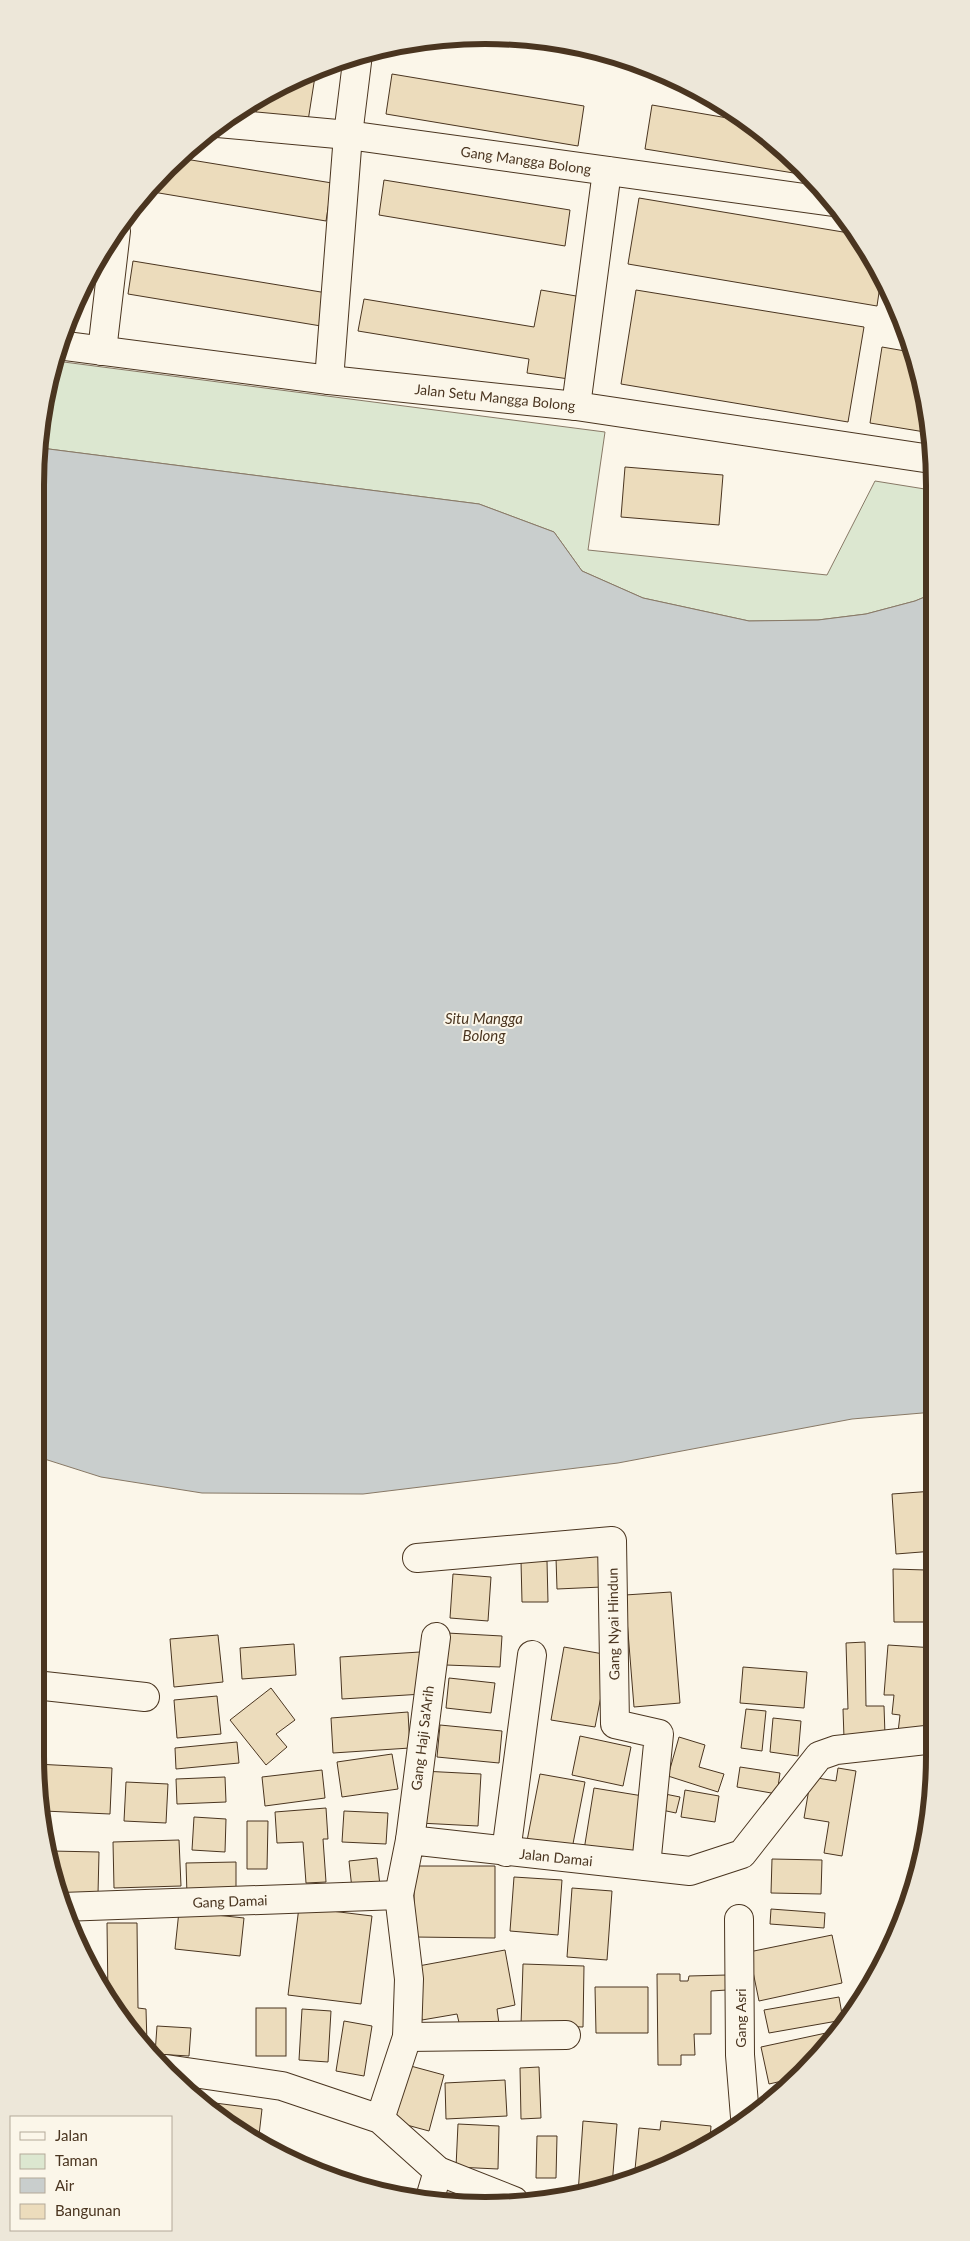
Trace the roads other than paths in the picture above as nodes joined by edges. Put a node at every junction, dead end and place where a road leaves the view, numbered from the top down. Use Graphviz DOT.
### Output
graph roads {
  1 [pos="357,63"];
  2 [pos="231,124"];
  3 [pos="348,135"];
  4 [pos="608,171"];
  5 [pos="822,201"];
  6 [pos="114,246"];
  7 [pos="66,347"];
  8 [pos="102,351"];
  9 [pos="329,380"];
  10 [pos="576,406"];
  11 [pos="925,458"];
  12 [pos="417,1558"];
  13 [pos="436,1637"];
  14 [pos="532,1655"];
  15 [pos="44,1687"];
  16 [pos="145,1697"];
  17 [pos="926,1740"];
  18 [pos="410,1840"];
  19 [pos="506,1852"];
  20 [pos="646,1866"];
  21 [pos="398,1895"];
  22 [pos="70,1907"];
  23 [pos="740,1919"];
  24 [pos="566,2035"];
  25 [pos="407,2037"];
  26 [pos="178,2073"];
  27 [pos="745,2113"];
  28 [pos="380,2119"];
  29 [pos="438,2171"];
  30 [pos="431,2193"];
  31 [pos="502,2196"];
  1 -- 3 [label="street"];
  2 -- 3 [label="street, Gang Mangga Bolong"];
  3 -- 4 [label="street, Gang Mangga Bolong"];
  3 -- 9 [label="street"];
  4 -- 5 [label="street, Gang Mangga Bolong"];
  4 -- 10 [label="street"];
  6 -- 8 [label="street"];
  7 -- 8 [label="street, Jalan Setu Mangga Bolong"];
  8 -- 9 [label="street, Jalan Setu Mangga Bolong"];
  9 -- 10 [label="street, Jalan Setu Mangga Bolong"];
  10 -- 11 [label="street, Jalan Setu Mangga Bolong"];
  12 -- 20 [label="street, Gang Nyai Hindun"];
  13 -- 18 [label="street, Gang Haji Sa'Arih"];
  14 -- 19 [label="street"];
  15 -- 16 [label="street"];
  17 -- 20 [label="street, Jalan Damai"];
  18 -- 19 [label="street, Jalan Damai"];
  18 -- 21 [label="street"];
  19 -- 20 [label="street, Jalan Damai"];
  21 -- 22 [label="street, Gang Damai"];
  21 -- 25 [label="street"];
  23 -- 27 [label="street, Gang Asri"];
  24 -- 25 [label="street"];
  25 -- 28 [label="street"];
  26 -- 28 [label="street"];
  28 -- 29 [label="street"];
  29 -- 30 [label="street"];
  29 -- 31 [label="street"];
}
